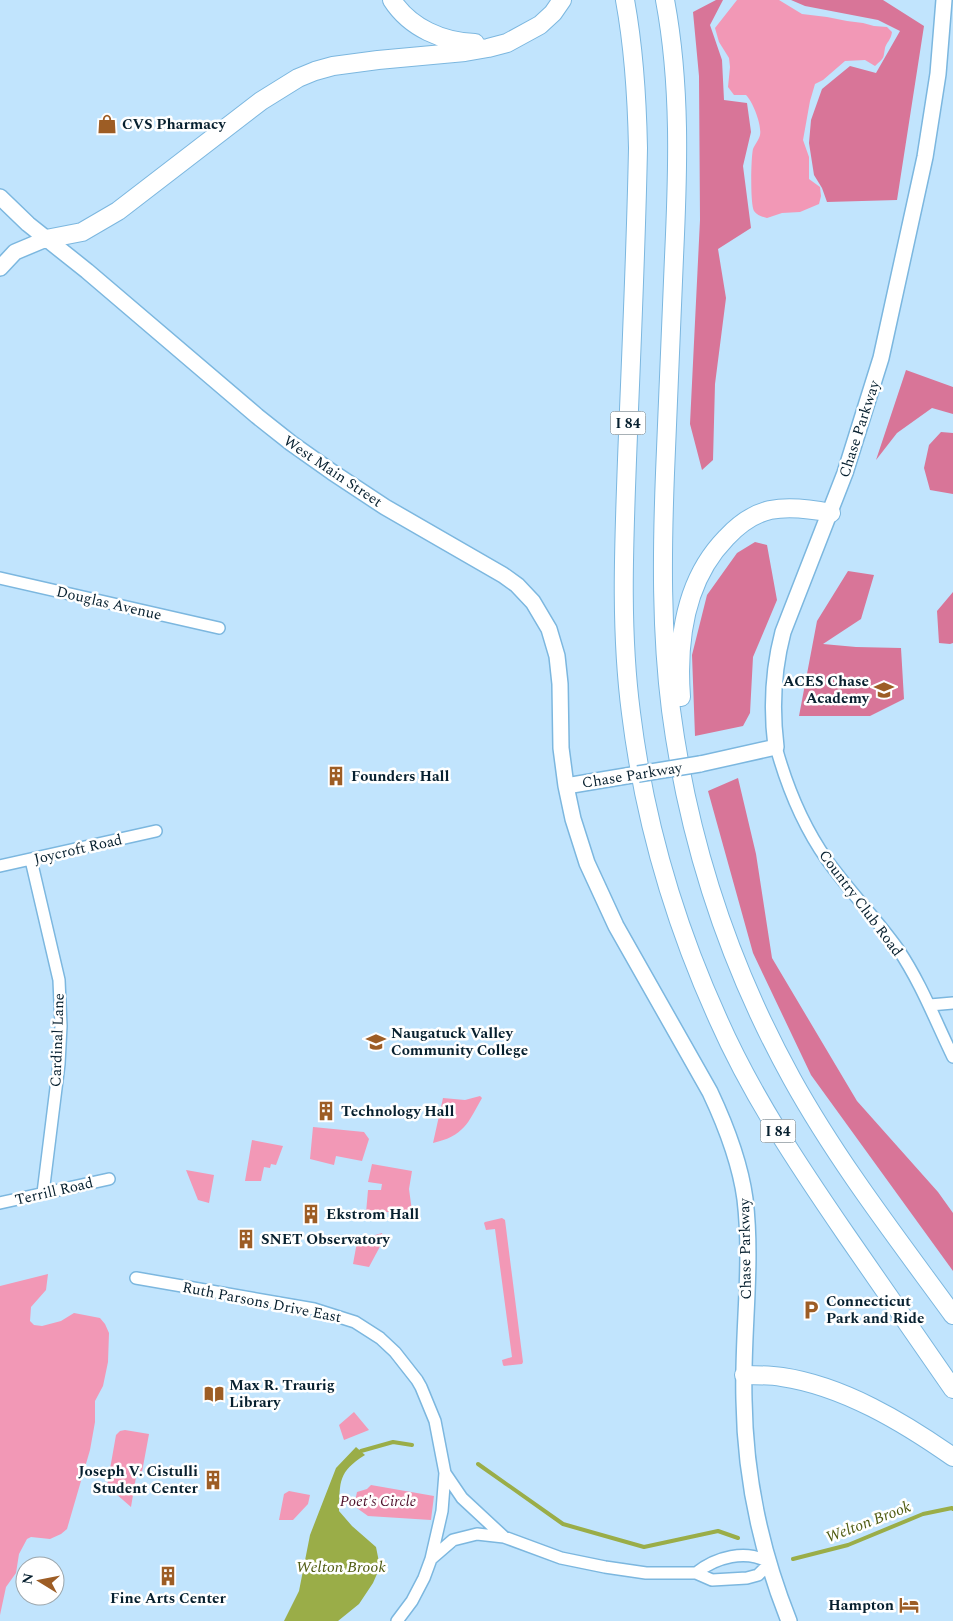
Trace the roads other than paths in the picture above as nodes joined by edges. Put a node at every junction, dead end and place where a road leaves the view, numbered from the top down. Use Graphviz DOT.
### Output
graph roads {
  1 [pos="392,0"];
  2 [pos="562,0"];
  3 [pos="624,0"];
  4 [pos="665,0"];
  5 [pos="944,0"];
  6 [pos="535,29"];
  7 [pos="0,198"];
  8 [pos="46,239"];
  9 [pos="0,268"];
  10 [pos="831,512"];
  11 [pos="0,578"];
  12 [pos="218,628"];
  13 [pos="776,747"];
  14 [pos="566,786"];
  15 [pos="156,831"];
  16 [pos="696,837"];
  17 [pos="31,860"];
  18 [pos="0,866"];
  19 [pos="953,1003"];
  20 [pos="930,1005"];
  21 [pos="948,1034"];
  22 [pos="953,1057"];
  23 [pos="109,1179"];
  24 [pos="43,1193"];
  25 [pos="0,1203"];
  26 [pos="136,1278"];
  27 [pos="953,1315"];
  28 [pos="744,1375"];
  29 [pos="953,1389"];
  30 [pos="953,1457"];
  31 [pos="445,1473"];
  32 [pos="504,1537"];
  33 [pos="431,1559"];
  34 [pos="768,1562"];
  35 [pos="696,1573"];
  36 [pos="397,1621"];
  37 [pos="789,1621"];
  1 -- 6 [label="highway"];
  2 -- 6 [label="highway"];
  3 -- 29 [label="highway, I 84"];
  4 -- 16 [label="highway, I 84"];
  5 -- 10 [label="main road, Chase Parkway"];
  6 -- 8 [label="highway"];
  7 -- 8 [label="main road, West Main Street"];
  8 -- 9 [label="main road"];
  8 -- 14 [label="main road, West Main Street"];
  10 -- 13 [label="main road, Chase Parkway"];
  10 -- 16 [label="highway"];
  11 -- 12 [label="street, Douglas Avenue"];
  13 -- 14 [label="main road, Chase Parkway, bridge"];
  13 -- 20 [label="street, Country Club Road"];
  14 -- 28 [label="main road, Chase Parkway"];
  15 -- 17 [label="street, Joycroft Road"];
  16 -- 27 [label="highway, I 84"];
  17 -- 18 [label="street, Joycroft Road"];
  17 -- 24 [label="street, Cardinal Lane"];
  19 -- 20 [label="street"];
  20 -- 21 [label="street, Country Club Road"];
  21 -- 22 [label="street, Country Club Road"];
  23 -- 24 [label="street, Terrill Road"];
  24 -- 25 [label="street, Terrill Road"];
  26 -- 31 [label="street, Ruth Parsons Drive East"];
  28 -- 30 [label="highway"];
  28 -- 34 [label="main road, Chase Parkway"];
  31 -- 32 [label="street"];
  31 -- 33 [label="street"];
  32 -- 33 [label="street"];
  32 -- 35 [label="street"];
  33 -- 36 [label="street"];
  34 -- 35 [label="street"];
  34 -- 35 [label="street"];
  34 -- 37 [label="main road, Chase Parkway"];
}
